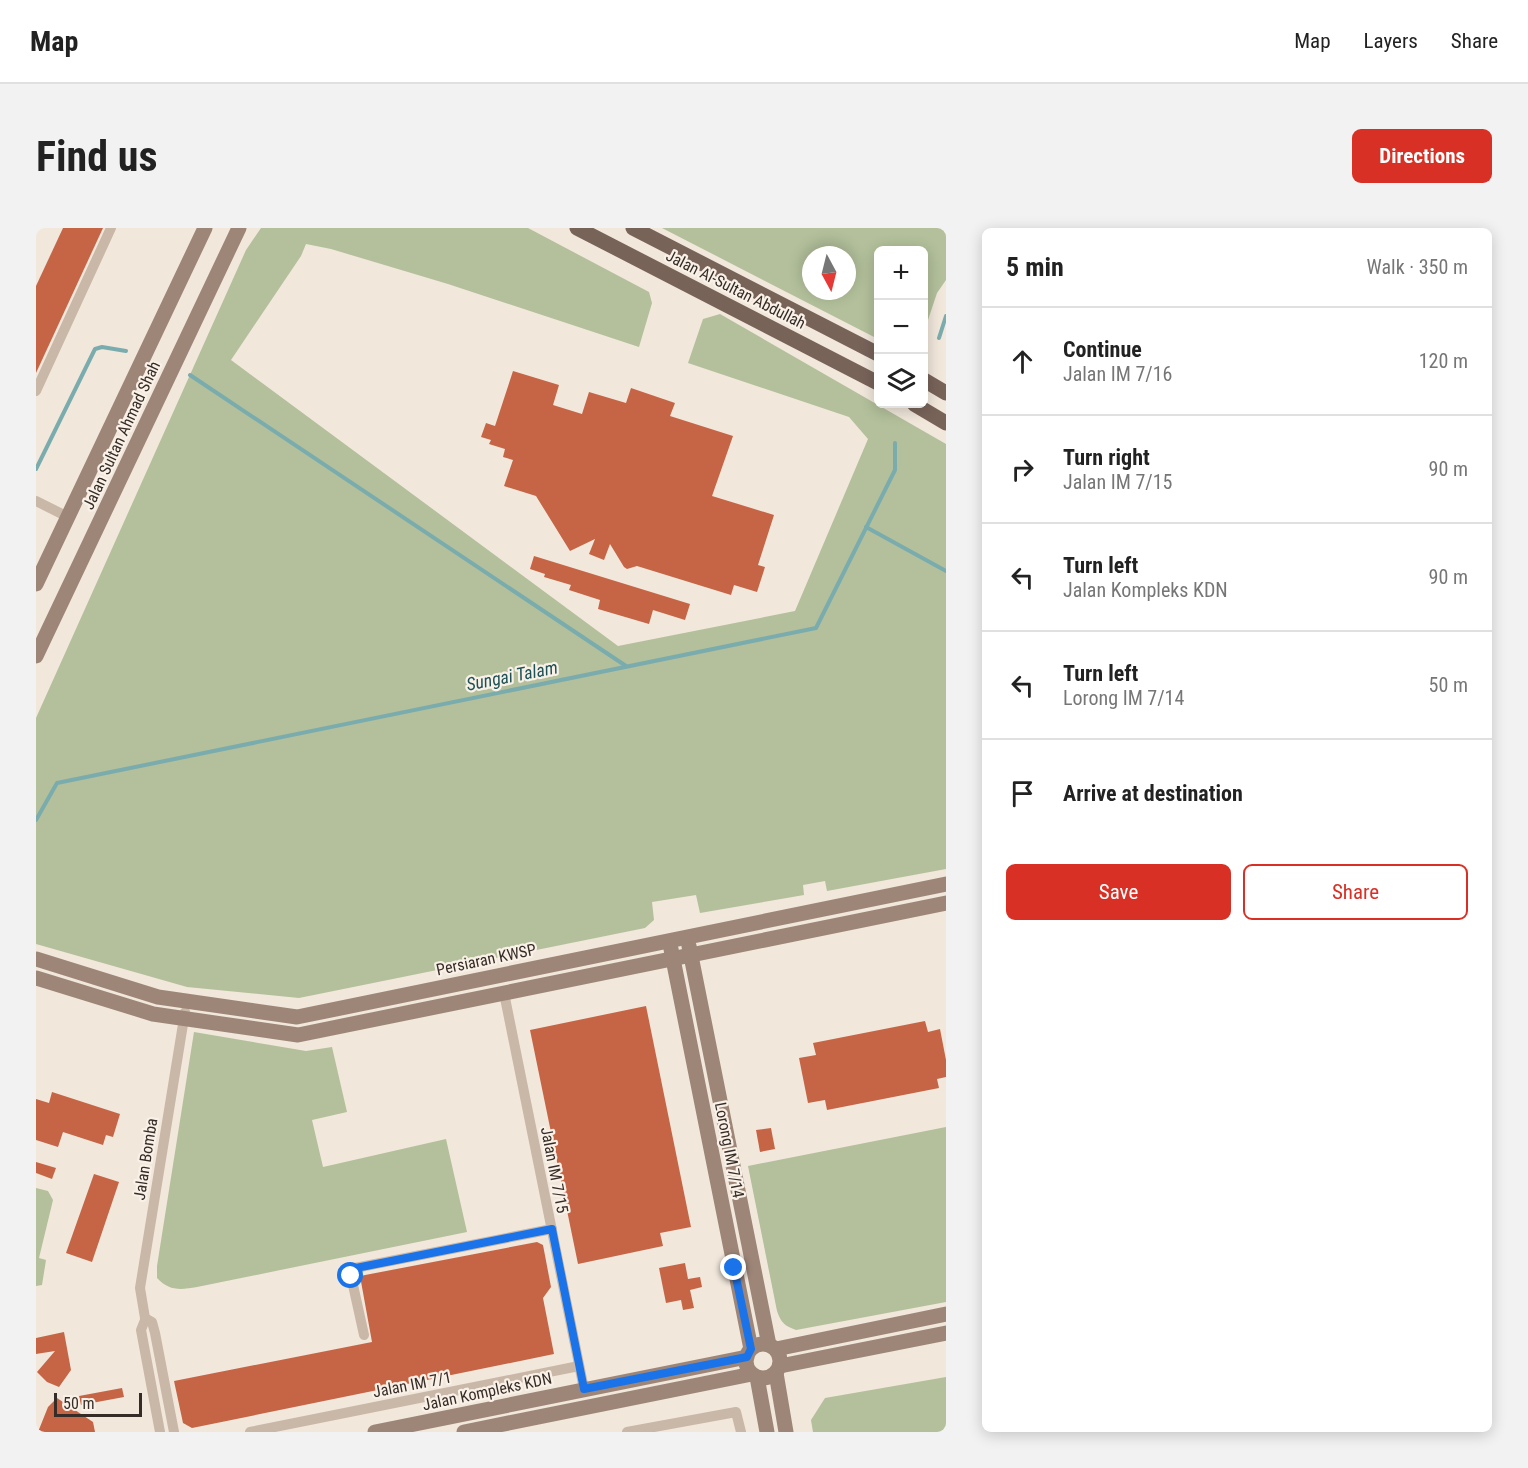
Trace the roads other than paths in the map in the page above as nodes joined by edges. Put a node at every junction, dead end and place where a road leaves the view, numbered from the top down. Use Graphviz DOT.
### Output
graph roads {
  1 [pos="111,228"];
  2 [pos="206,228"];
  3 [pos="238,228"];
  4 [pos="577,228"];
  5 [pos="633,228"];
  6 [pos="874,351"];
  7 [pos="874,380"];
  8 [pos="928,382"];
  9 [pos="36,391"];
  10 [pos="946,393"];
  11 [pos="921,408"];
  12 [pos="946,423"];
  13 [pos="36,501"];
  14 [pos="68,517"];
  15 [pos="36,584"];
  16 [pos="36,656"];
  17 [pos="946,884"];
  18 [pos="946,903"];
  19 [pos="687,937"];
  20 [pos="670,940"];
  21 [pos="690,954"];
  22 [pos="673,957"];
  23 [pos="36,959"];
  24 [pos="518,970"];
  25 [pos="36,978"];
  26 [pos="522,989"];
  27 [pos="504,993"];
  28 [pos="187,1002"];
  29 [pos="183,1020"];
  30 [pos="552,1229"];
  31 [pos="946,1314"];
  32 [pos="146,1320"];
  33 [pos="946,1333"];
  34 [pos="363,1335"];
  35 [pos="772,1347"];
  36 [pos="749,1353"];
  37 [pos="579,1366"];
  38 [pos="778,1370"];
  39 [pos="754,1375"];
  40 [pos="584,1389"];
  41 [pos="160,1432"];
  42 [pos="174,1432"];
  43 [pos="250,1432"];
  44 [pos="375,1432"];
  45 [pos="464,1432"];
  46 [pos="627,1432"];
  47 [pos="741,1432"];
  48 [pos="767,1432"];
  49 [pos="786,1432"];
  1 -- 9 [label="street"];
  2 -- 14 [label="street, Jalan Sultan Ahmad Shah"];
  3 -- 16 [label="street, Jalan Sultan Ahmad Shah"];
  4 -- 7 [label="main road, Jalan Al-Sultan Abdullah"];
  5 -- 6 [label="main road, Jalan Al-Sultan Abdullah"];
  8 -- 10 [label="main road"];
  11 -- 12 [label="main road"];
  13 -- 14 [label="street"];
  14 -- 15 [label="street, Jalan Sultan Ahmad Shah"];
  17 -- 19 [label="street, Persiaran KWSP"];
  18 -- 21 [label="street"];
  19 -- 20 [label="street, Persiaran KWSP"];
  19 -- 21 [label="street, Lorong IM 7/14"];
  20 -- 22 [label="street, Lorong IM 7/14"];
  20 -- 24 [label="street, Persiaran KWSP"];
  21 -- 22 [label="street"];
  21 -- 35 [label="street, Lorong IM 7/14"];
  22 -- 26 [label="street"];
  22 -- 36 [label="street, Lorong IM 7/14"];
  23 -- 28 [label="street, Persiaran KWSP"];
  24 -- 26 [label="street"];
  24 -- 28 [label="street, Persiaran KWSP"];
  25 -- 29 [label="street"];
  26 -- 27 [label="street"];
  27 -- 29 [label="street"];
  27 -- 30 [label="street, Jalan IM 7/15"];
  28 -- 29 [label="street, Jalan Bomba"];
  29 -- 32 [label="street, Jalan Bomba"];
  30 -- 34 [label="street"];
  30 -- 37 [label="street, Jalan IM 7/15"];
  31 -- 35 [label="street"];
  32 -- 41 [label="street, Jalan Bomba"];
  32 -- 42 [label="street, Jalan Bomba"];
  33 -- 38 [label="street"];
  35 -- 36 [label="street"];
  35 -- 38 [label="street"];
  36 -- 39 [label="street"];
  36 -- 40 [label="street, Jalan Kompleks KDN"];
  37 -- 40 [label="street, Jalan IM 7/15"];
  37 -- 43 [label="street, Jalan IM 7/1"];
  38 -- 39 [label="street"];
  38 -- 49 [label="street"];
  39 -- 45 [label="street"];
  39 -- 48 [label="street"];
  40 -- 44 [label="street, Jalan Kompleks KDN"];
  46 -- 47 [label="street"];
}
